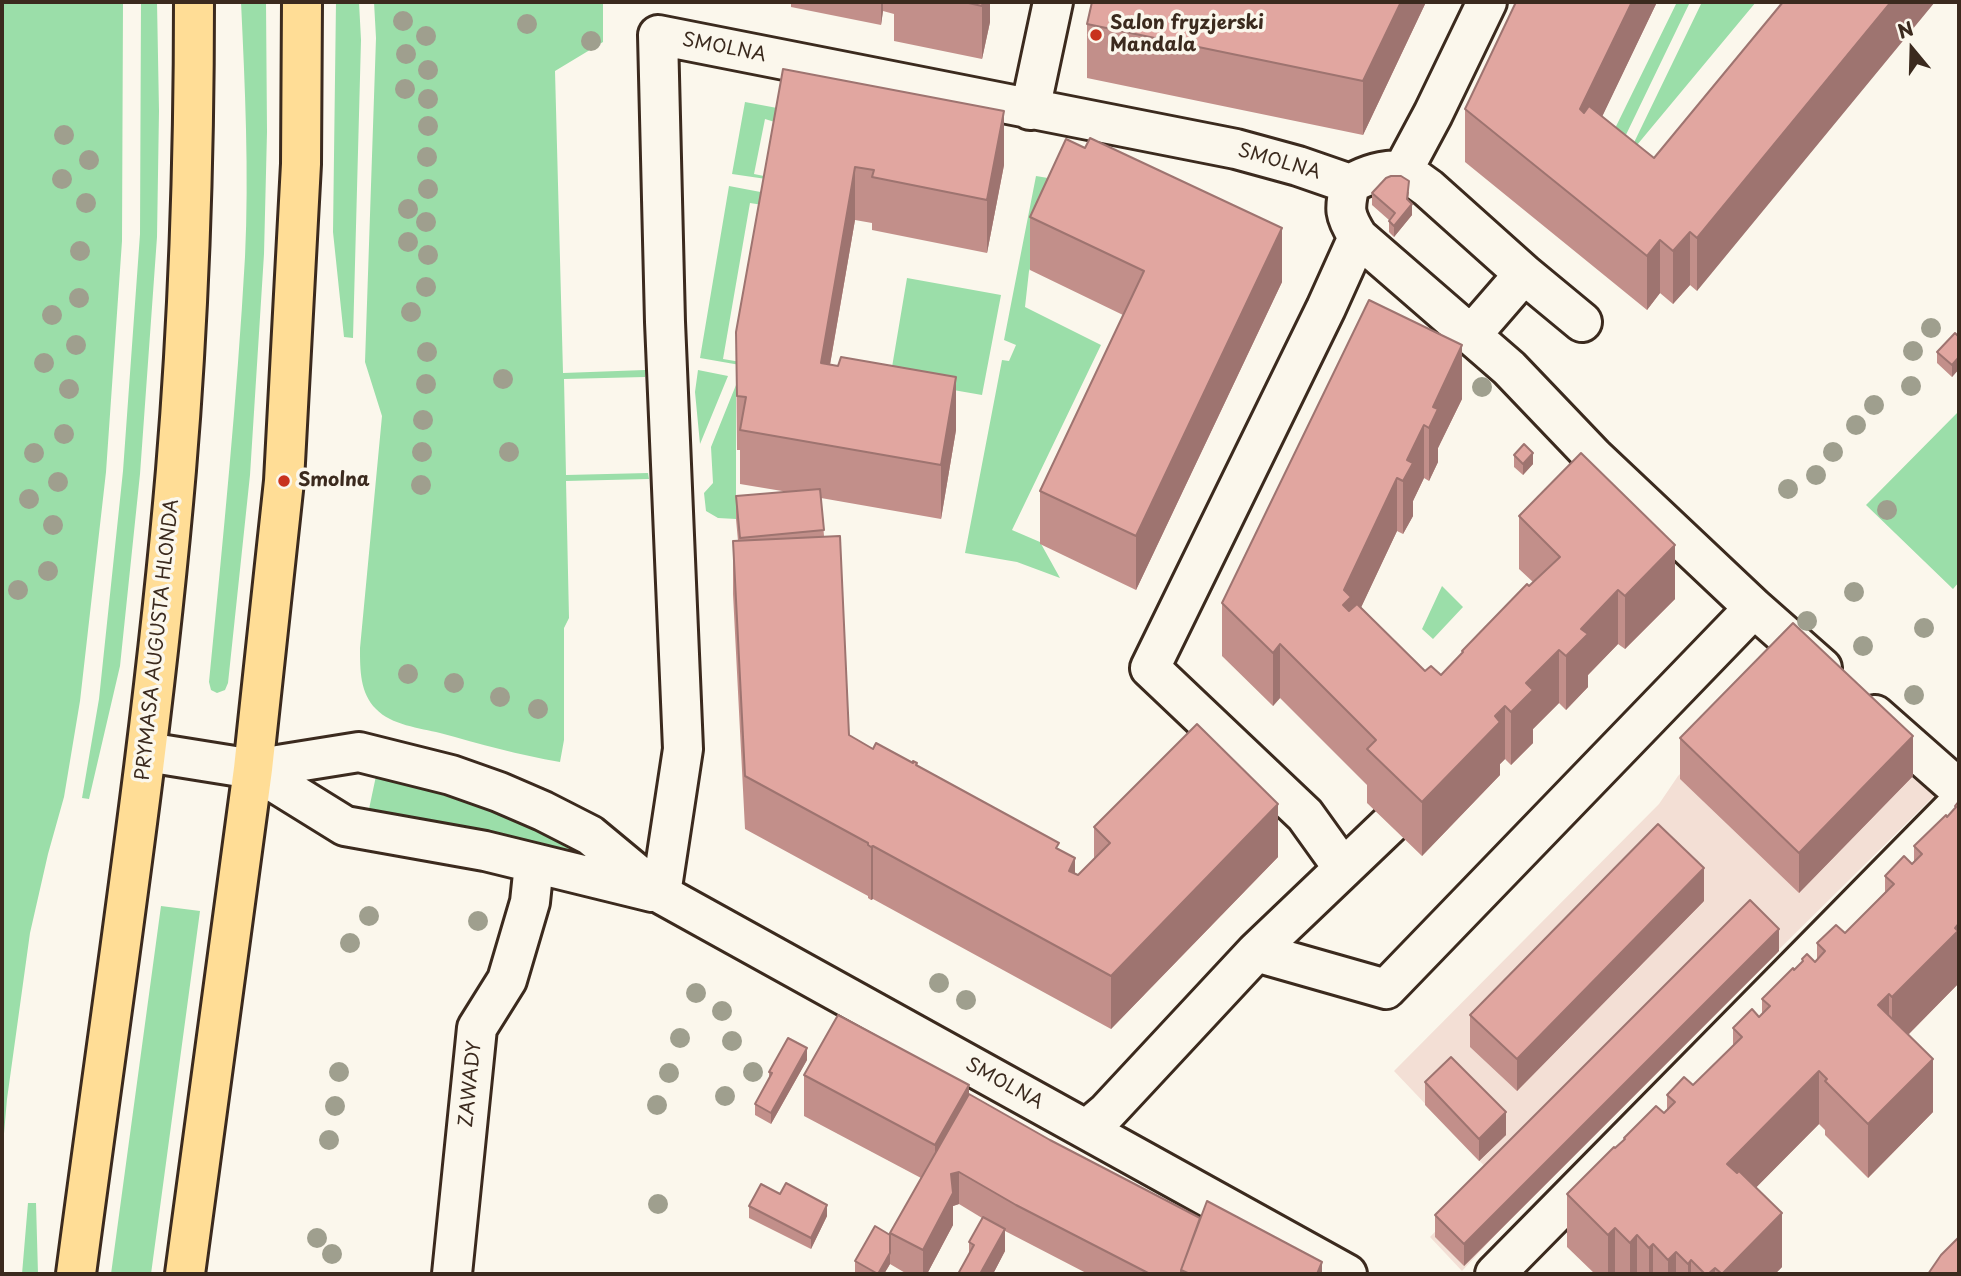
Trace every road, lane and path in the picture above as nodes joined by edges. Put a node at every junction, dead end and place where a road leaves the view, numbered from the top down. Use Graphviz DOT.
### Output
graph roads {
  1 [pos="194,2"];
  2 [pos="302,2"];
  3 [pos="1053,2"];
  4 [pos="1487,2"];
  5 [pos="657,18"];
  6 [pos="1030,110"];
  7 [pos="1403,170"];
  8 [pos="1350,184"];
  9 [pos="1358,237"];
  10 [pos="1524,274"];
  11 [pos="1582,322"];
  12 [pos="1472,334"];
  13 [pos="1754,608"];
  14 [pos="147,752"];
  15 [pos="253,769"];
  16 [pos="1959,789"];
  17 [pos="1959,803"];
  18 [pos="1390,824"];
  19 [pos="534,864"];
  20 [pos="1343,868"];
  21 [pos="661,894"];
  22 [pos="1256,952"];
  23 [pos="1087,1129"];
  24 [pos="76,1274"];
  25 [pos="186,1274"];
  26 [pos="452,1274"];
  27 [pos="1347,1274"];
  28 [pos="1495,1274"];
  1 -- 14 [label="main road, PRYMASA AUGUSTA HLONDA"];
  2 -- 15 [label="main road"];
  3 -- 6 [label="street"];
  4 -- 7 [label="street"];
  5 -- 6 [label="street, SMOLNA"];
  5 -- 21 [label="street, SMOLNA"];
  6 -- 8 [label="street, SMOLNA"];
  7 -- 8 [label="street"];
  7 -- 10 [label="street"];
  8 -- 9 [label="street"];
  9 -- 12 [label="street"];
  9 -- 20 [label="street"];
  10 -- 11 [label="street"];
  10 -- 12 [label="street"];
  12 -- 13 [label="street"];
  13 -- 16 [label="street"];
  13 -- 22 [label="street"];
  14 -- 15 [label="street, SMOLNA"];
  14 -- 24 [label="main road, PRYMASA AUGUSTA HLONDA"];
  15 -- 19 [label="street, SMOLNA"];
  15 -- 21 [label="street, SMOLNA"];
  15 -- 25 [label="main road"];
  17 -- 28 [label="street"];
  18 -- 20 [label="street"];
  19 -- 21 [label="street, SMOLNA"];
  19 -- 26 [label="street, ZAWADY"];
  20 -- 22 [label="street"];
  21 -- 23 [label="street, SMOLNA"];
  22 -- 23 [label="street"];
  23 -- 27 [label="street, SMOLNA"];
}
